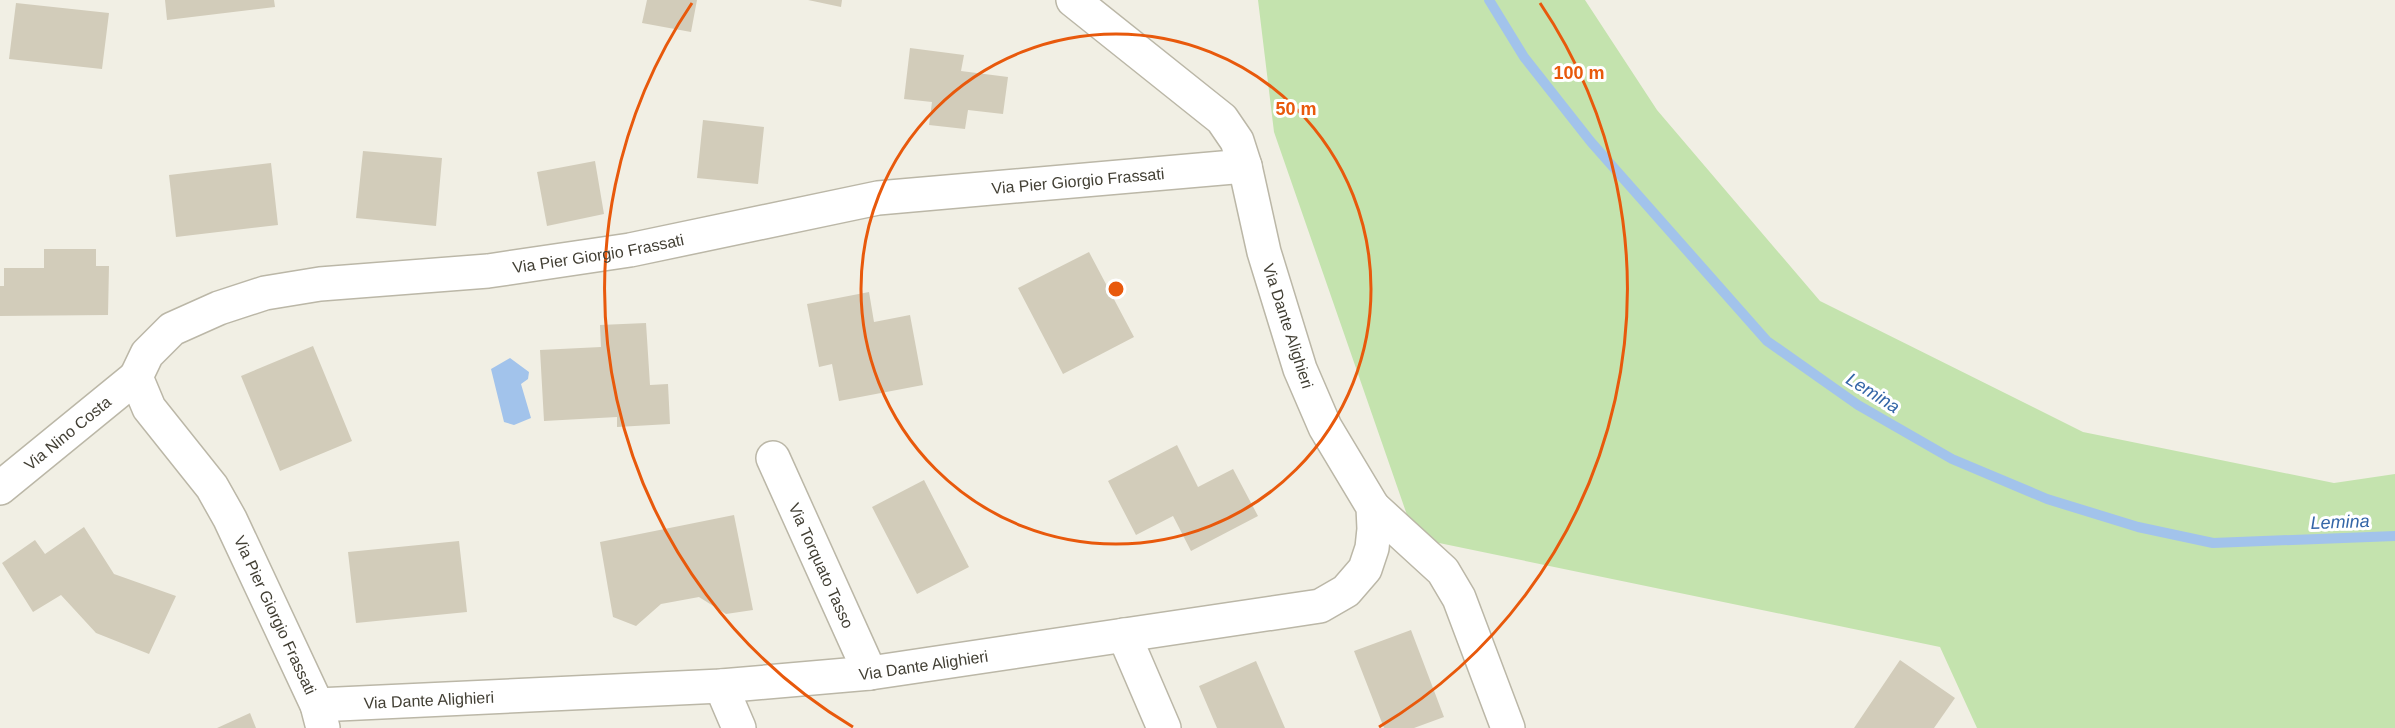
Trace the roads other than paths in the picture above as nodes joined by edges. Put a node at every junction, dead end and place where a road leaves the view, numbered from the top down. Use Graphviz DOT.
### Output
graph roads {
  1 [pos="1072,0"];
  2 [pos="1245,166"];
  3 [pos="136,377"];
  4 [pos="773,458"];
  5 [pos="0,488"];
  6 [pos="1373,507"];
  7 [pos="1124,635"];
  8 [pos="870,673"];
  9 [pos="722,686"];
  10 [pos="320,717"];
  11 [pos="739,728"];
  12 [pos="1164,728"];
  13 [pos="1508,728"];
  1 -- 2 [label="street"];
  2 -- 3 [label="street, Via Pier Giorgio Frassati"];
  2 -- 6 [label="street, Via Dante Alighieri"];
  3 -- 5 [label="street, Via Nino Costa"];
  3 -- 10 [label="street, Via Pier Giorgio Frassati"];
  4 -- 8 [label="street, Via Torquato Tasso"];
  6 -- 7 [label="street, Via Dante Alighieri"];
  6 -- 13 [label="street, Via Dante Alighieri"];
  7 -- 8 [label="street, Via Dante Alighieri"];
  7 -- 12 [label="street"];
  8 -- 9 [label="street, Via Dante Alighieri"];
  9 -- 10 [label="street, Via Dante Alighieri"];
  9 -- 11 [label="street"];
}
